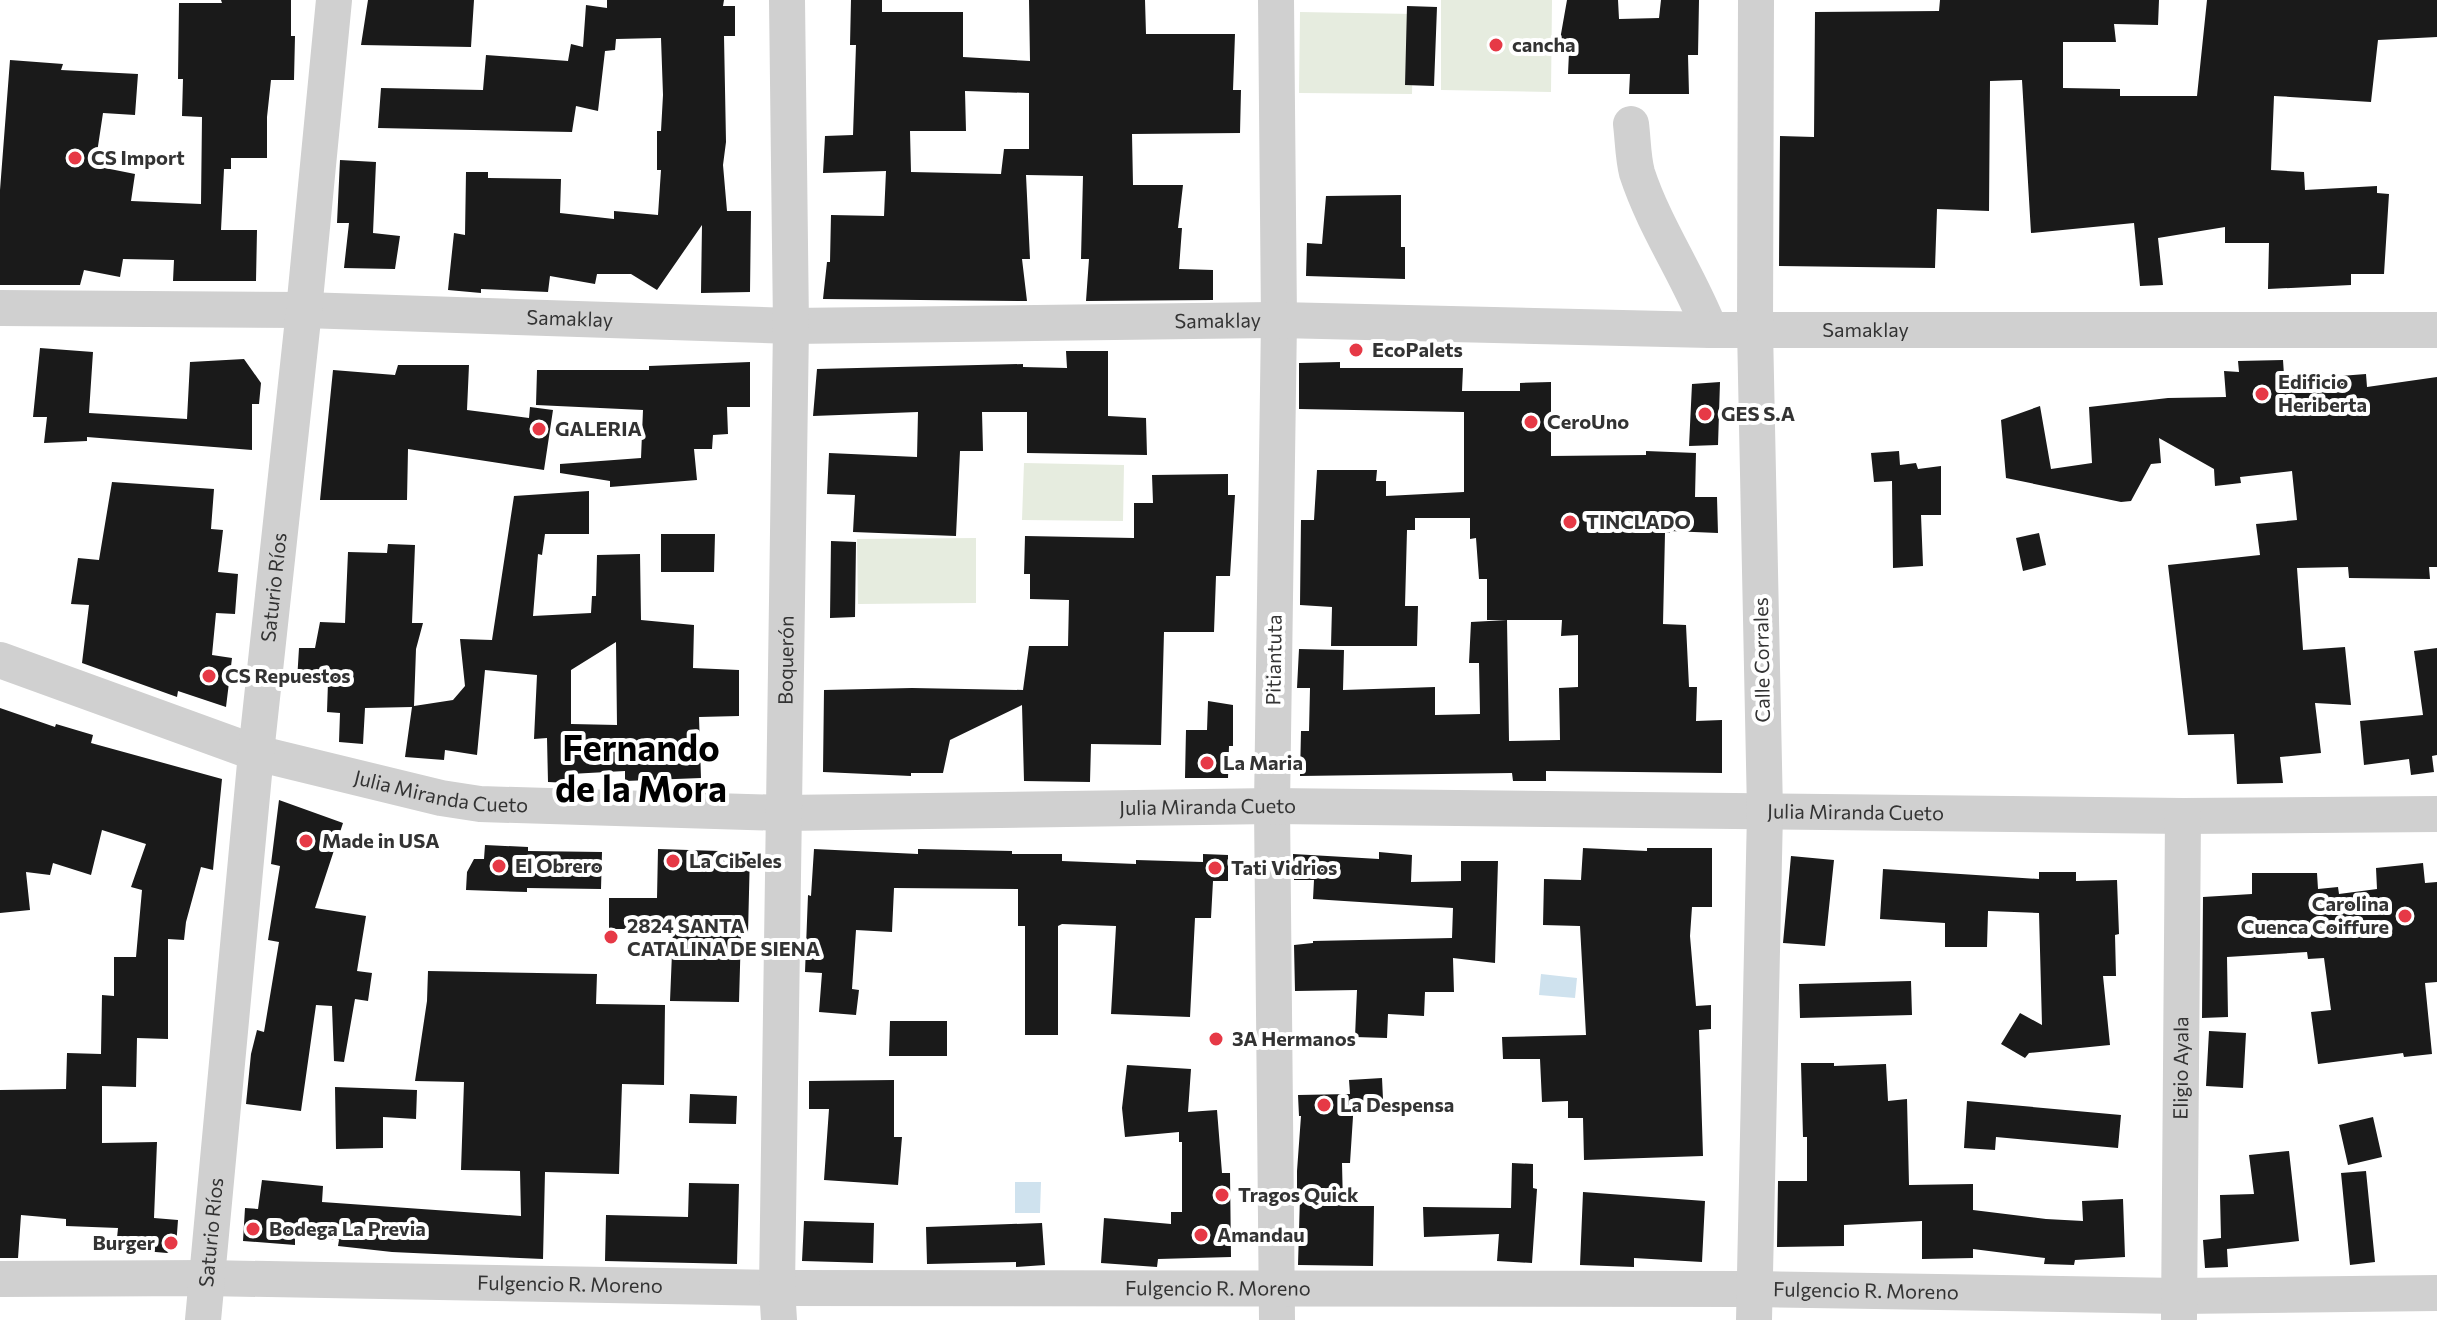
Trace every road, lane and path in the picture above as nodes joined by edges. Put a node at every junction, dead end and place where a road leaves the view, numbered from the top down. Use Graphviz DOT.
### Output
graph roads {
  1 [pos="334,0"];
  2 [pos="787,0"];
  3 [pos="1276,0"];
  4 [pos="1756,0"];
  5 [pos="1631,124"];
  6 [pos="0,308"];
  7 [pos="304,310"];
  8 [pos="1279,320"];
  9 [pos="791,326"];
  10 [pos="1755,329"];
  11 [pos="1710,330"];
  12 [pos="2437,330"];
  13 [pos="0,660"];
  14 [pos="256,753"];
  15 [pos="1272,806"];
  16 [pos="1765,812"];
  17 [pos="784,813"];
  18 [pos="2437,814"];
  19 [pos="2183,816"];
  20 [pos="205,1278"];
  21 [pos="0,1279"];
  22 [pos="2437,1293"];
  23 [pos="778,1304"];
  24 [pos="1276,1304"];
  25 [pos="1755,1304"];
  26 [pos="2179,1308"];
  27 [pos="203,1320"];
  1 -- 7 [label="street, Saturio Ríos"];
  2 -- 9 [label="street, Boquerón"];
  3 -- 8 [label="street, Pitiantuta"];
  4 -- 10 [label="street, Calle Corrales"];
  5 -- 11 [label="street"];
  6 -- 7 [label="street, Samaklay"];
  7 -- 9 [label="street, Samaklay"];
  7 -- 14 [label="street, Saturio Ríos"];
  8 -- 9 [label="street, Samaklay"];
  8 -- 11 [label="street, Samaklay"];
  8 -- 15 [label="street, Pitiantuta"];
  9 -- 17 [label="street, Boquerón"];
  10 -- 11 [label="street, Samaklay"];
  10 -- 12 [label="street, Samaklay"];
  10 -- 16 [label="street, Calle Corrales"];
  13 -- 14 [label="street, Julia Miranda Cueto"];
  14 -- 17 [label="street, Julia Miranda Cueto"];
  14 -- 20 [label="street, Saturio Ríos"];
  15 -- 16 [label="street, Julia Miranda Cueto"];
  15 -- 17 [label="street, Julia Miranda Cueto"];
  15 -- 24 [label="street, Pitiantuta"];
  16 -- 19 [label="street, Julia Miranda Cueto"];
  16 -- 25 [label="street, Calle Corrales"];
  17 -- 23 [label="street, Boquerón"];
  18 -- 19 [label="street, Julia Miranda Cueto"];
  19 -- 26 [label="street, Eligio Ayala"];
  20 -- 21 [label="street, Fulgencio R. Moreno"];
  20 -- 23 [label="street, Fulgencio R. Moreno"];
  20 -- 27 [label="street, Saturio Ríos"];
  22 -- 26 [label="street, Fulgencio R. Moreno"];
  23 -- 24 [label="street, Fulgencio R. Moreno"];
  24 -- 25 [label="street, Fulgencio R. Moreno"];
  25 -- 26 [label="street, Fulgencio R. Moreno"];
}
